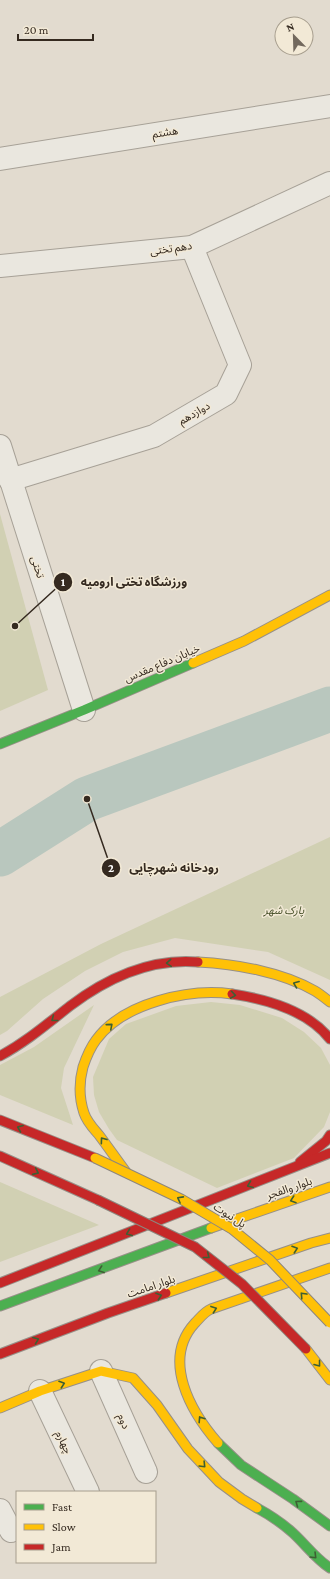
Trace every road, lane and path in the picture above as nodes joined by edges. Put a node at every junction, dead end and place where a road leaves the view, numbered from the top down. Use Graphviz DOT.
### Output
graph roads {
  1 [pos="330,106"];
  2 [pos="0,159"];
  3 [pos="330,183"];
  4 [pos="192,247"];
  5 [pos="0,266"];
  6 [pos="0,446"];
  7 [pos="10,480"];
  8 [pos="330,595"];
  9 [pos="84,710"];
  10 [pos="0,744"];
  11 [pos="330,1002"];
  12 [pos="330,1039"];
  13 [pos="0,1056"];
  14 [pos="0,1120"];
  15 [pos="330,1134"];
  16 [pos="330,1153"];
  17 [pos="0,1156"];
  18 [pos="286,1171"];
  19 [pos="126,1172"];
  20 [pos="330,1187"];
  21 [pos="330,1238"];
  22 [pos="330,1268"];
  23 [pos="0,1283"];
  24 [pos="0,1306"];
  25 [pos="330,1324"];
  26 [pos="0,1354"];
  27 [pos="101,1371"];
  28 [pos="330,1380"];
  29 [pos="40,1391"];
  30 [pos="0,1408"];
  31 [pos="146,1472"];
  32 [pos="88,1491"];
  33 [pos="0,1510"];
  34 [pos="330,1526"];
  35 [pos="10,1531"];
  36 [pos="330,1568"];
  1 -- 2 [label="street, هشتم"];
  3 -- 4 [label="street, دهم تختی"];
  4 -- 5 [label="street, دهم تختی"];
  4 -- 7 [label="street, دوازدهم"];
  6 -- 7 [label="street, تختی"];
  7 -- 9 [label="street, تختی"];
  8 -- 9 [label="main road, خیابان دفاع مقدس"];
  9 -- 10 [label="main road, خیابان دفاع مقدس"];
  11 -- 13 [label="main road, one-way"];
  19 -- 12 [label="main road, one-way"];
  19 -- 14 [label="main road, پل نبوت, one-way, bridge"];
  15 -- 18 [label="main road"];
  16 -- 18 [label="main road"];
  17 -- 28 [label="main road, one-way, bridge"];
  18 -- 23 [label="main road, one-way"];
  25 -- 19 [label="main road, پل نبوت, one-way, bridge"];
  20 -- 24 [label="main road, بلوار والفجر, one-way"];
  26 -- 21 [label="main road, بلوار امامت, one-way"];
  34 -- 22 [label="main road, one-way"];
  29 -- 27 [label="main road, one-way"];
  27 -- 31 [label="street, دوم"];
  27 -- 36 [label="main road, one-way"];
  29 -- 30 [label="main road"];
  29 -- 32 [label="street, چهارم"];
  33 -- 35 [label="street"];
}
